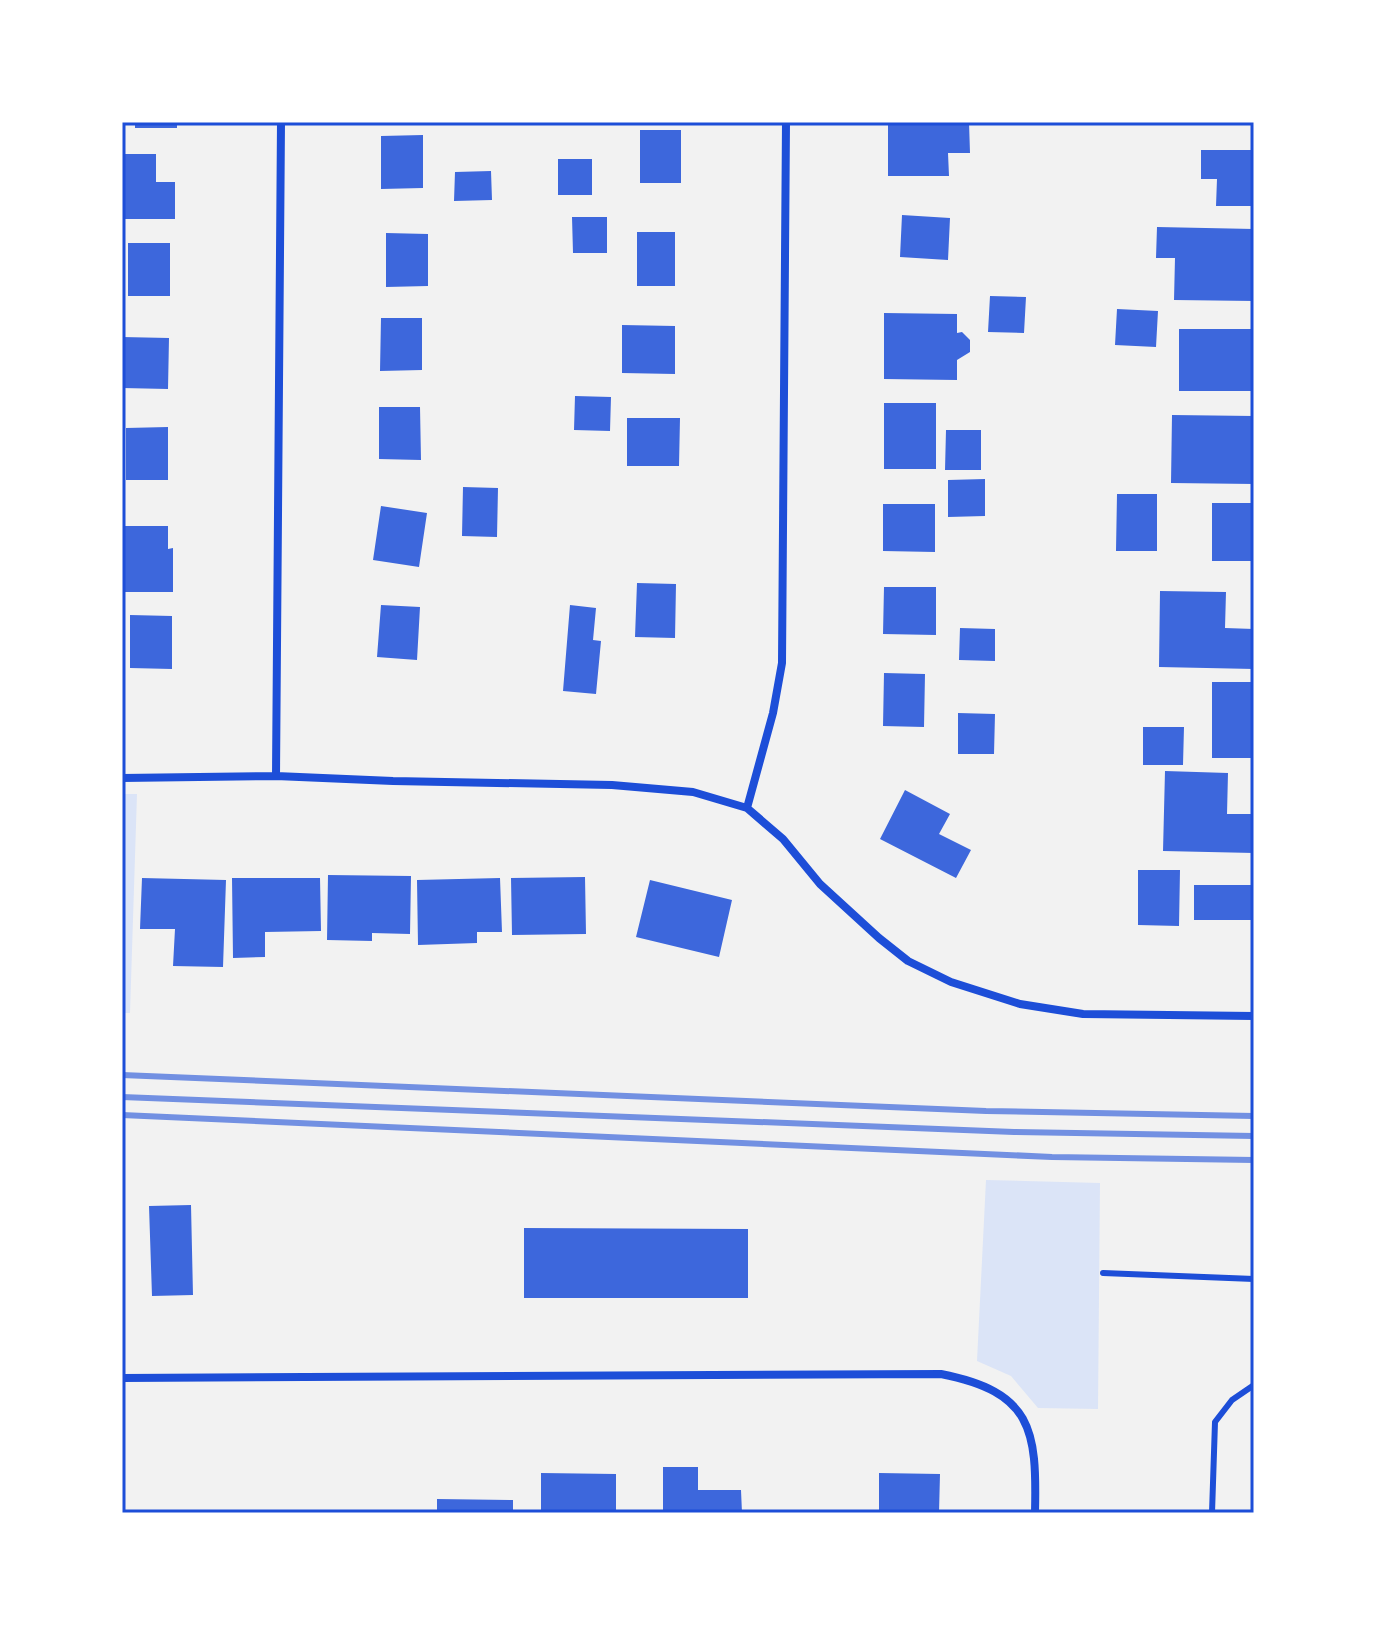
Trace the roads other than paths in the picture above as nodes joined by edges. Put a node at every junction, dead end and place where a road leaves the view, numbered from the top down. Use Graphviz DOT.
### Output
graph roads {
  1 [pos="281,122"];
  2 [pos="786,122"];
  3 [pos="276,776"];
  4 [pos="122,778"];
  5 [pos="747,808"];
  6 [pos="1254,1016"];
  7 [pos="1103,1273"];
  8 [pos="1254,1279"];
  9 [pos="122,1378"];
  10 [pos="1254,1385"];
  11 [pos="1035,1513"];
  12 [pos="1212,1513"];
  1 -- 3 [label="street"];
  2 -- 5 [label="street"];
  3 -- 4 [label="street"];
  3 -- 5 [label="street"];
  5 -- 6 [label="street"];
  7 -- 8 [label="lane"];
  9 -- 11 [label="street"];
  10 -- 12 [label="lane"];
}
